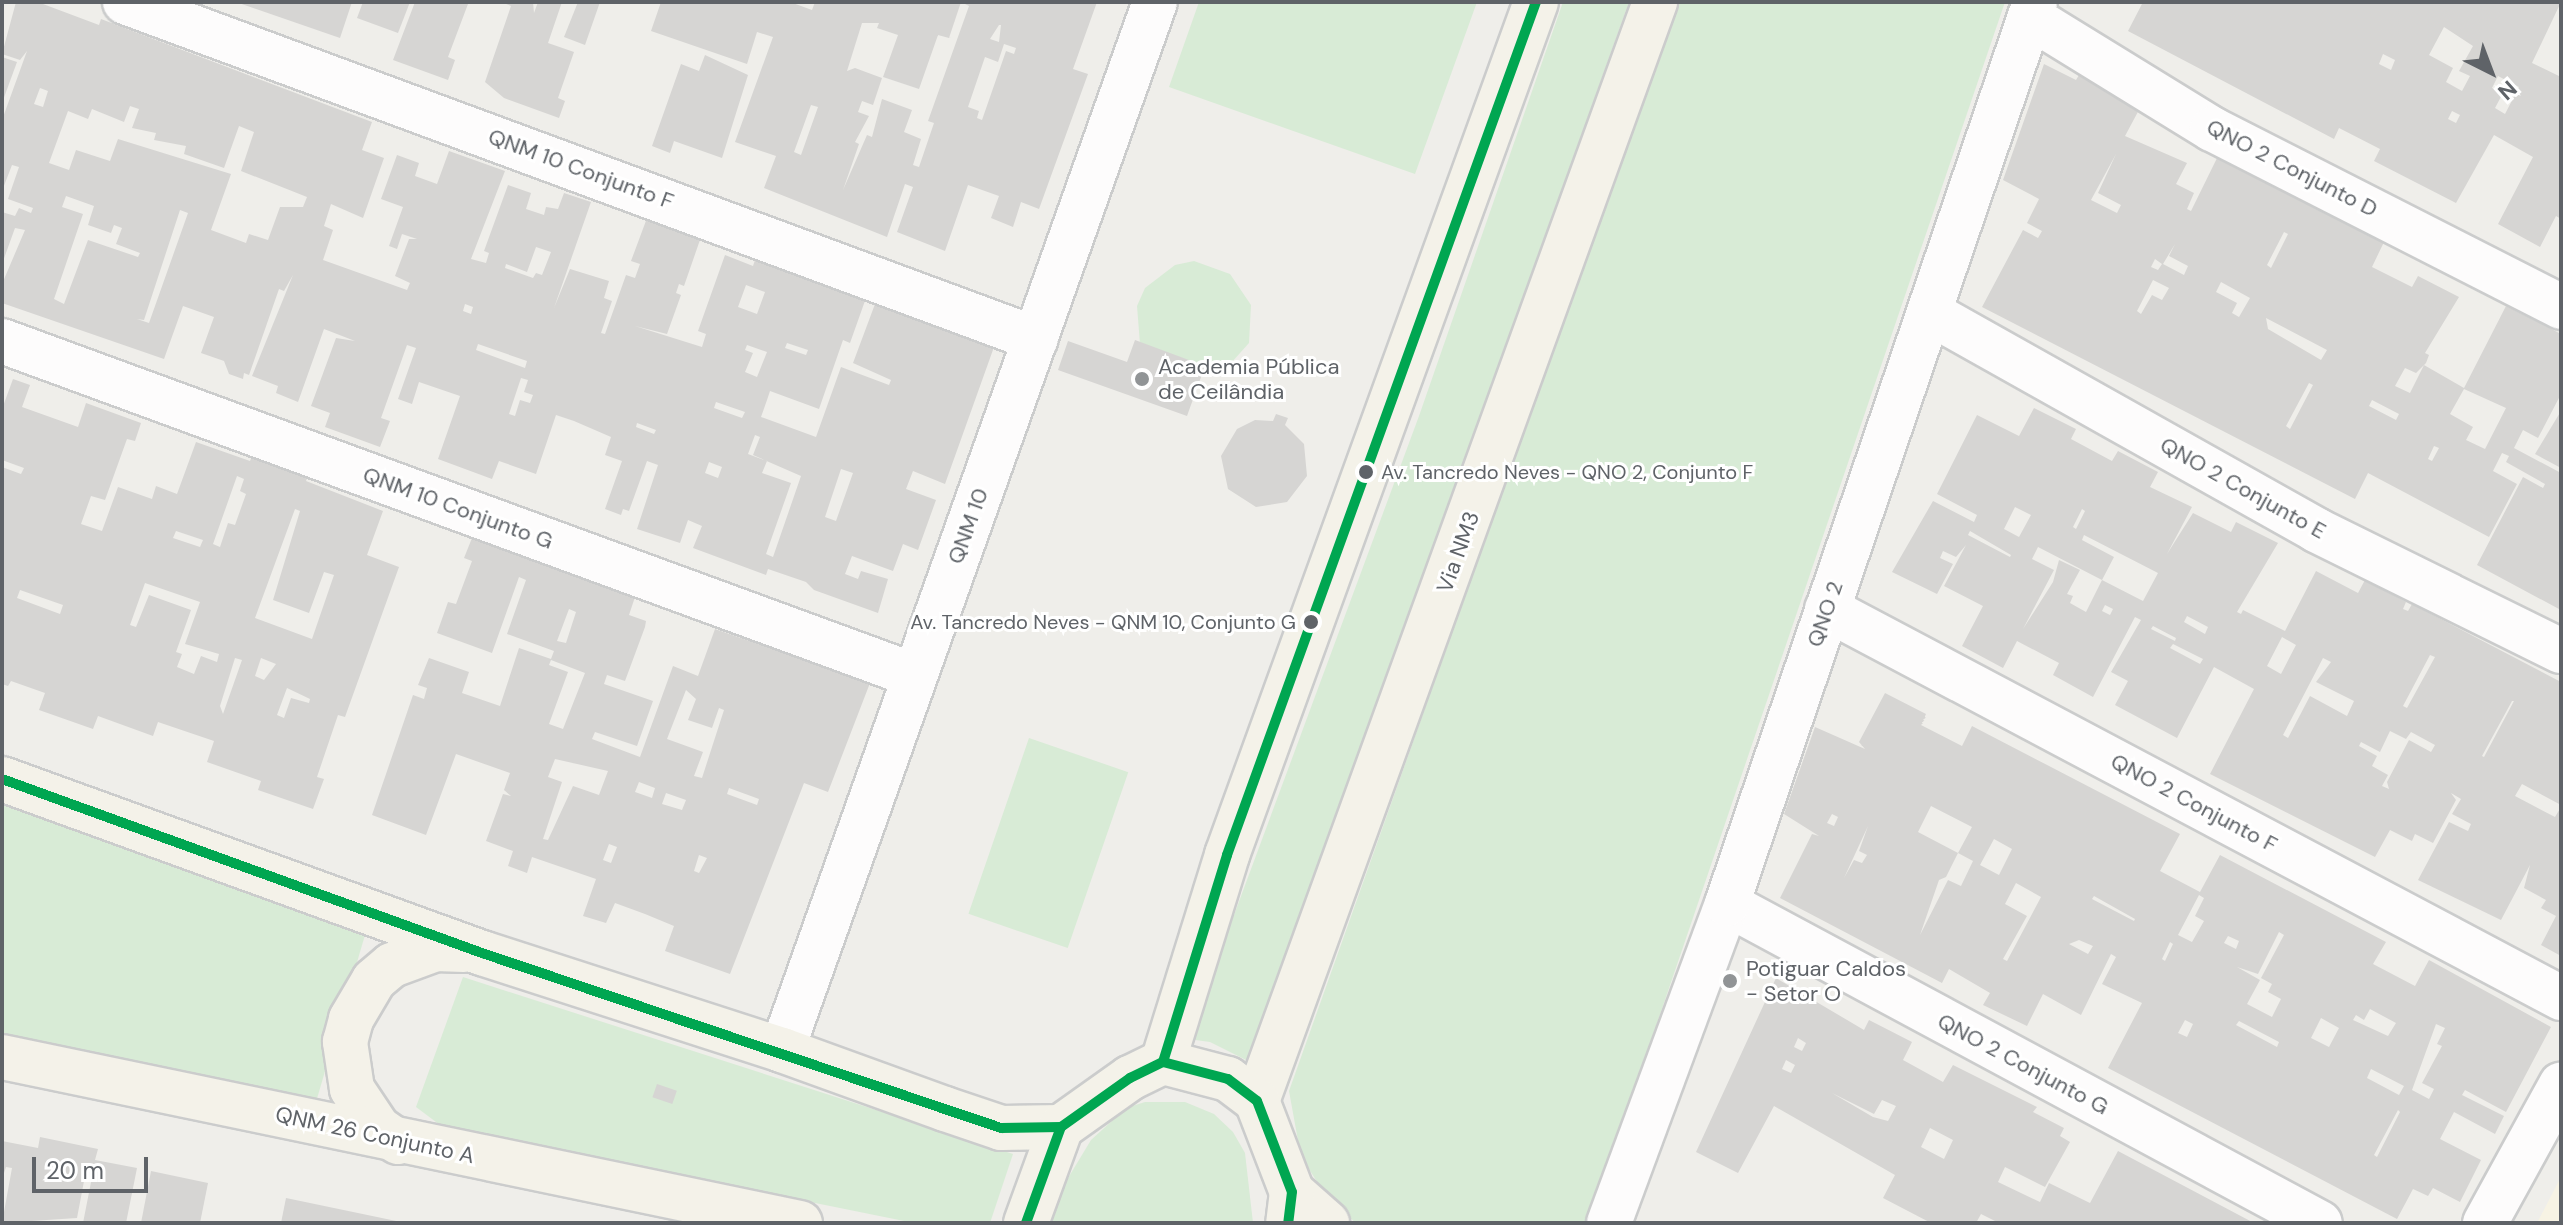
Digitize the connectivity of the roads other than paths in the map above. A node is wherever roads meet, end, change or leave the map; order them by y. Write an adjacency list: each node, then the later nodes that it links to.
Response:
1 (125, 2): 8 (street, QNM 10 Conjunto F)
2 (1155, 2): 8 (street, QNM 10)
3 (1536, 2): 19 (main road)
4 (1655, 2): 21 (main road, Via NM3)
5 (2033, 10): 6 (street, QNO 2 Conjunto D); 7 (street, QNO 2)
6 (2561, 307)
7 (1930, 313): 10 (street, QNO 2); 11 (street, QNO 2 Conjunto E)
8 (1036, 339): 12 (street, QNM 10)
9 (2, 341): 12 (street, QNM 10 Conjunto G)
10 (1827, 609): 14 (street, QNO 2); 16 (street, QNO 2 Conjunto F)
11 (2561, 651)
12 (913, 675): 17 (street, QNM 10)
13 (2, 779): 15 (main road)
14 (1727, 904): 29 (street, QNO 2); 30 (street, QNO 2 Conjunto G)
15 (482, 953): 17 (main road); 23 (main road)
16 (2561, 998)
17 (782, 1050): 22 (main road)
18 (2, 1057): 23 (main road, QNM 26 Conjunto A)
19 (1163, 1062): 21 (main road); 22 (main road)
20 (2561, 1085): 31 (street)
21 (1257, 1101): 24 (main road)
22 (1061, 1127): 27 (main road)
23 (398, 1142): 25 (main road, QNM 26 Conjunto A)
24 (1290, 1208): 28 (main road)
25 (747, 1216): 26 (main road, QNM 26 Conjunto A)
26 (800, 1223)
27 (1026, 1223)
28 (1327, 1223)
29 (1609, 1223)
30 (2320, 1223)
31 (2485, 1223)

